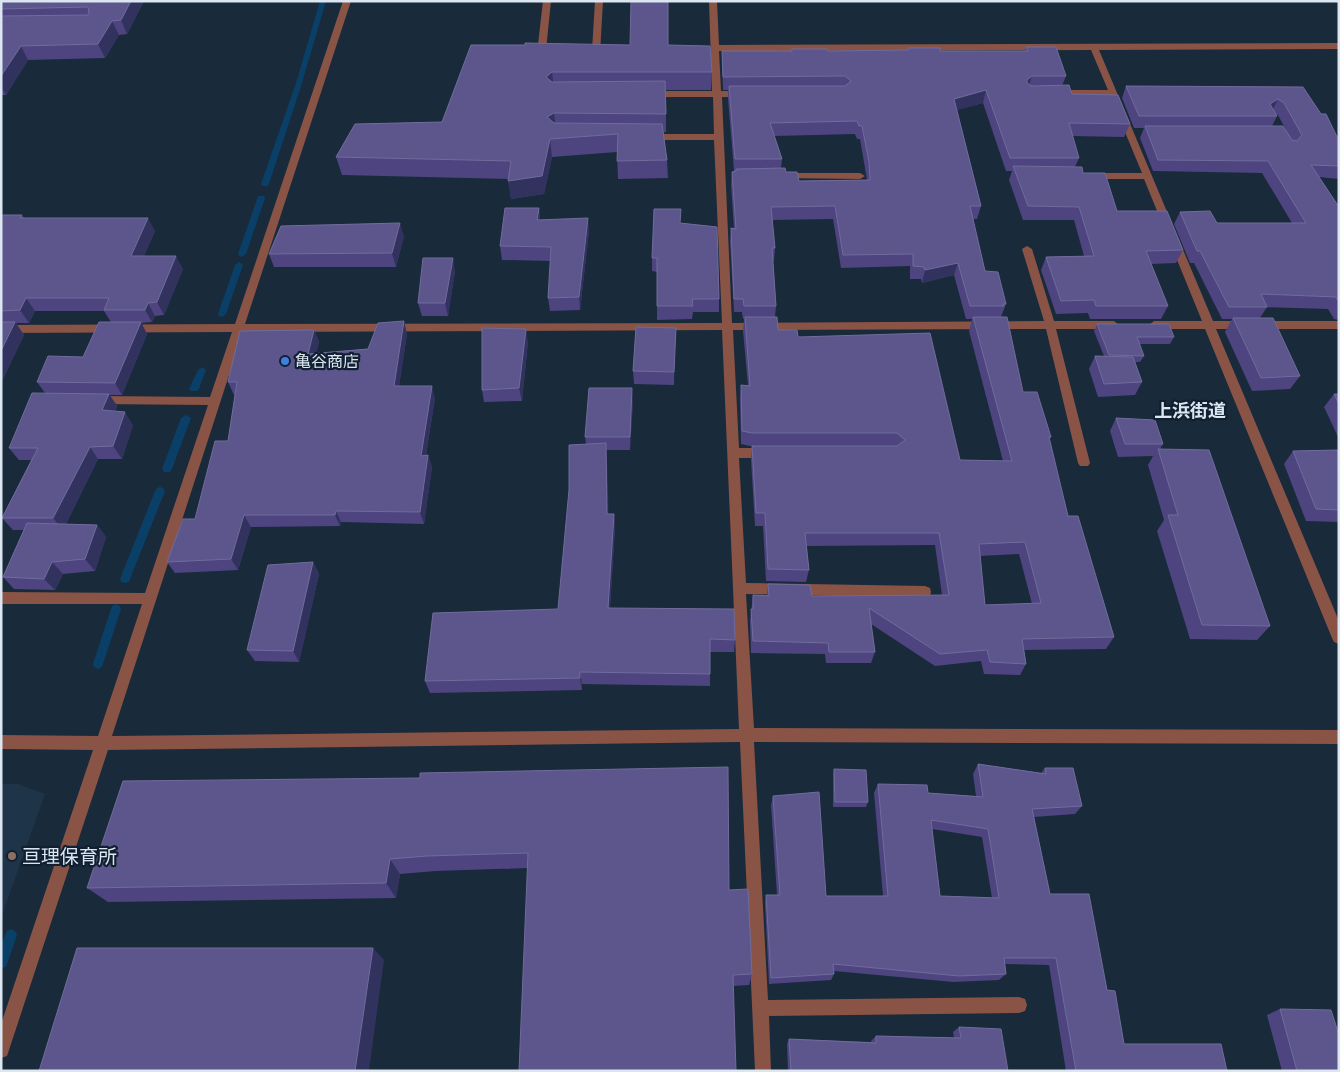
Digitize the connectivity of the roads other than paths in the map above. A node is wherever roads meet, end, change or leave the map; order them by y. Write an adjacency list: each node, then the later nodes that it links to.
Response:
1 (347, 1): 29 (street)
2 (547, 1): 8 (street)
3 (599, 1): 9 (street)
4 (713, 1): 6 (street)
5 (1339, 46): 7 (street)
6 (715, 48): 7 (street); 12 (street)
7 (1094, 48): 10 (street)
8 (559, 53)
9 (577, 53)
10 (1114, 93): 14 (street); 20 (street)
11 (640, 94): 12 (street)
12 (717, 94): 13 (street); 16 (street)
13 (756, 94)
14 (1047, 94)
15 (642, 137): 16 (street)
16 (719, 137): 22 (street)
17 (770, 176): 18 (street)
18 (860, 176)
19 (1079, 176): 20 (street)
20 (1148, 176): 26 (street)
21 (1027, 249): 23 (street)
22 (727, 325): 23 (street); 29 (street); 32 (street)
23 (1050, 325): 24 (street); 34 (street)
24 (1126, 325)
25 (1145, 325): 26 (street)
26 (1211, 325): 27 (street); 39 (street)
27 (1339, 325)
28 (1, 329): 29 (street)
29 (237, 329): 31 (street)
30 (90, 400): 31 (street)
31 (216, 401): 38 (street)
32 (733, 453): 33 (street); 35 (street)
33 (783, 453)
34 (1084, 463)
35 (740, 588): 36 (street); 40 (street)
36 (925, 592)
37 (1, 598): 38 (street)
38 (151, 599): 43 (street)
39 (1339, 638)
40 (747, 735): 41 (street); 43 (street); 45 (street)
41 (1339, 737)
42 (1, 742): 43 (street)
43 (104, 743): 46 (street)
44 (1019, 1005): 45 (street)
45 (760, 1008): 47 (street)
46 (1, 1050)
47 (763, 1071)

